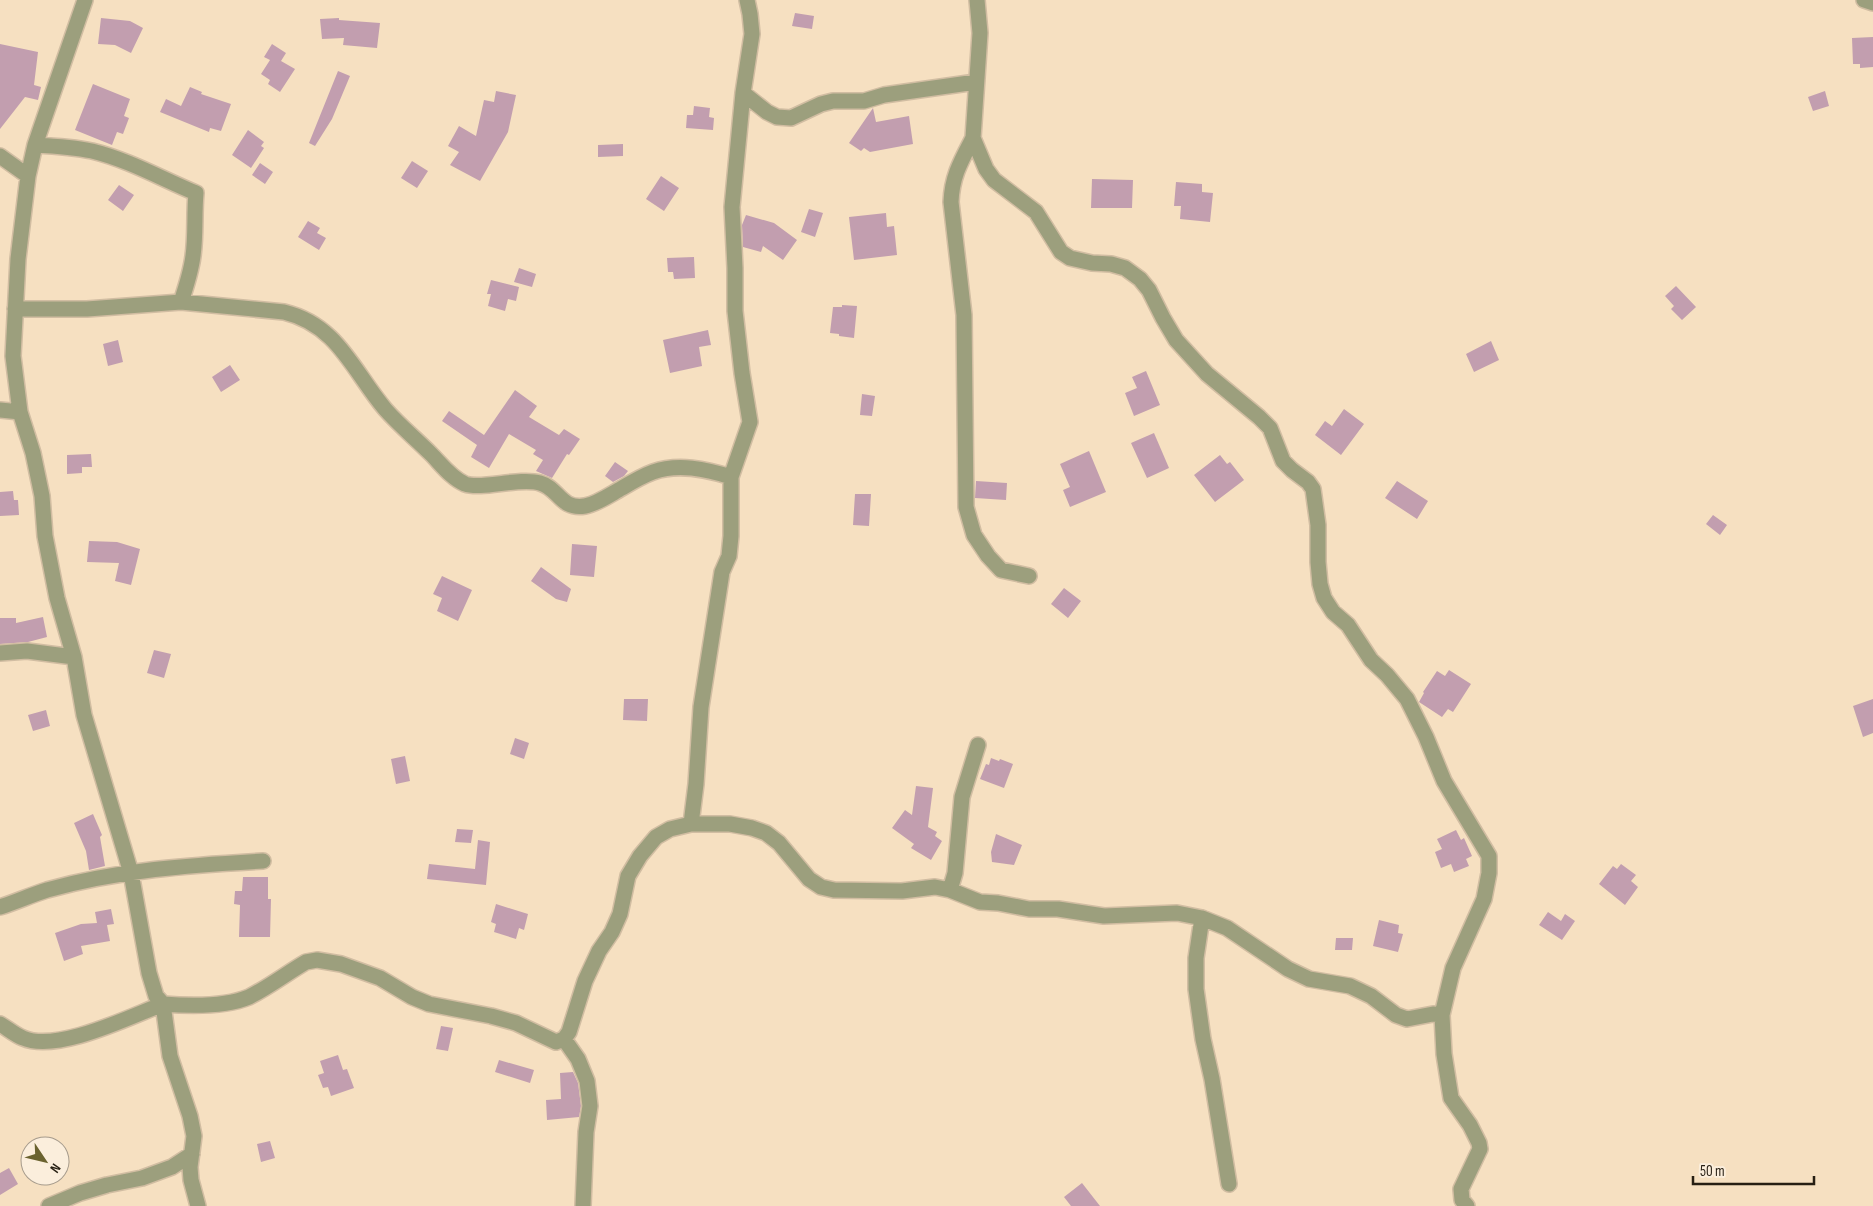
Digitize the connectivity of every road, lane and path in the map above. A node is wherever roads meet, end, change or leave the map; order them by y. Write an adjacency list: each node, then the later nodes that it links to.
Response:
1 (85, 0): 9 (street)
2 (747, 0): 7 (street)
3 (977, 0): 6 (street)
4 (1864, 0): 5 (street)
5 (1873, 3)
6 (976, 82): 7 (street); 8 (street)
7 (743, 93): 16 (street)
8 (972, 138): 17 (street); 28 (street)
9 (35, 146): 11 (street); 12 (street)
10 (0, 156): 11 (street)
11 (28, 176): 13 (street)
12 (181, 302): 13 (street); 16 (street)
13 (15, 309): 15 (street)
14 (0, 410): 15 (street)
15 (20, 412): 19 (street)
16 (731, 477): 21 (street)
17 (1028, 576)
18 (0, 653): 19 (street)
19 (74, 657): 23 (street)
20 (978, 745): 24 (street)
21 (691, 824): 24 (street); 30 (street)
22 (263, 861): 23 (street)
23 (131, 873): 25 (street); 27 (street)
24 (950, 890): 26 (street)
25 (0, 907)
26 (1202, 918): 28 (street); 32 (street)
27 (163, 1004): 29 (street); 30 (street); 31 (street)
28 (1442, 1015): 36 (street)
29 (0, 1024)
30 (564, 1039): 35 (street)
31 (192, 1154): 33 (street); 34 (street)
32 (1229, 1184)
33 (49, 1206)
34 (198, 1206)
35 (583, 1206)
36 (1467, 1206)

